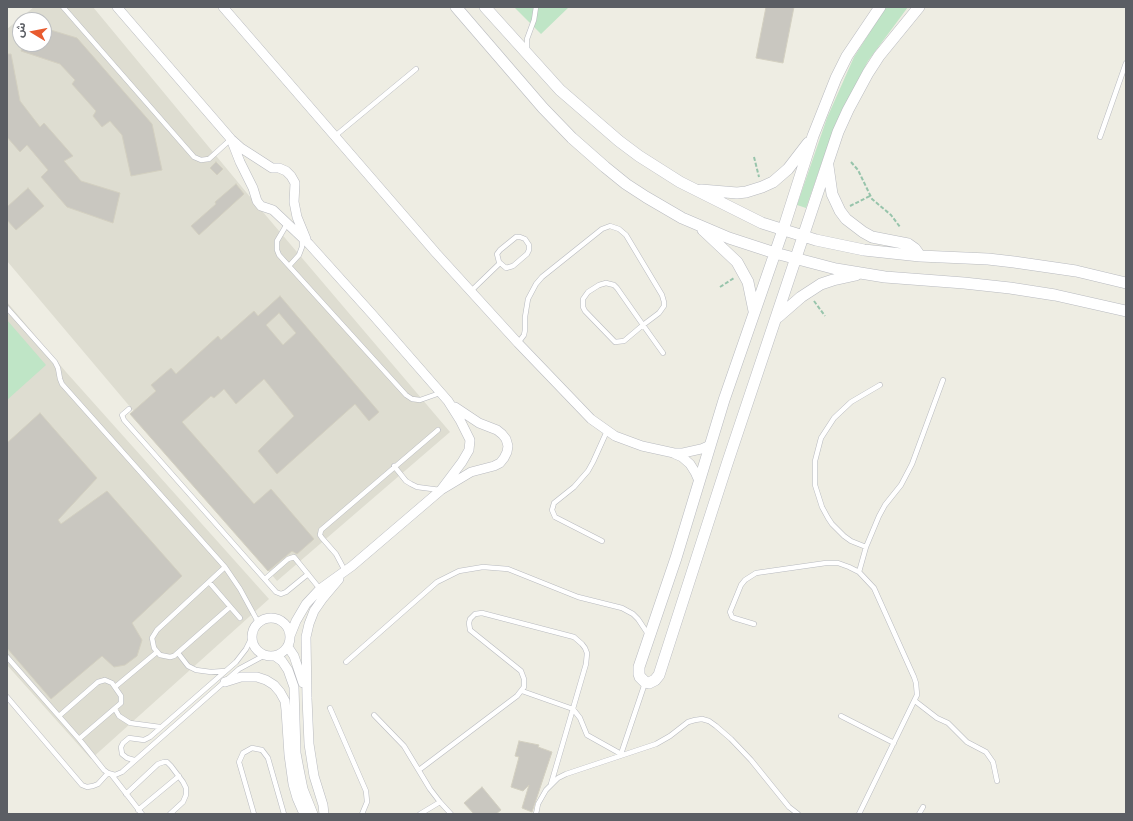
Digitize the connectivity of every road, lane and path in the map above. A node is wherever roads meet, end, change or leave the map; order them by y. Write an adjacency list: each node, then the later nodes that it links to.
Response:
1 (63, 7): 15 (lane)
2 (117, 7): 15 (street)
3 (223, 7): 12 (street)
4 (456, 7): 24 (street)
5 (485, 7): 9 (street)
6 (536, 7): 9 (lane)
7 (880, 7): 13 (street)
8 (919, 7): 17 (street)
9 (529, 57): 20 (street)
10 (1126, 63): 14 (lane)
11 (416, 69): 12 (lane)
12 (335, 136): 38 (street)
13 (813, 136): 19 (street); 26 (street)
14 (1100, 137)
15 (231, 139): 23 (street); 28 (street)
16 (754, 157): 19 (path)
17 (828, 161): 22 (street); 27 (street)
18 (851, 162): 21 (path)
19 (762, 187): 20 (street)
20 (695, 190): 26 (street)
21 (870, 196): 22 (path); 25 (path)
22 (840, 211): 30 (street)
23 (287, 224): 28 (street); 33 (lane)
24 (697, 225): 29 (street); 34 (street)
25 (900, 227)
26 (783, 230): 27 (street); 29 (street)
27 (804, 236): 30 (street); 31 (street)
28 (305, 241): 33 (lane); 50 (street)
29 (775, 253): 31 (street); 42 (street)
30 (920, 256): 36 (street)
31 (796, 260): 35 (street); 44 (street)
32 (500, 263): 32 (lane); 38 (lane)
33 (289, 266): 50 (lane)
34 (743, 272): 37 (path); 42 (street)
35 (864, 274): 39 (street); 41 (street)
36 (1126, 283)
37 (720, 287)
38 (471, 291): 46 (street)
39 (807, 292): 43 (path); 44 (street)
40 (7, 308): 62 (lane)
41 (1126, 311)
42 (755, 312): 55 (street)
43 (825, 316)
44 (776, 319): 85 (street)
45 (643, 325): 45 (lane); 46 (lane); 47 (lane)
46 (518, 343): 54 (street)
47 (663, 353)
48 (943, 380): 61 (lane)
49 (880, 385): 61 (lane)
50 (440, 393): 51 (street)
51 (448, 401): 59 (street); 59 (street)
52 (129, 409): 66 (lane)
53 (438, 430): 57 (lane)
54 (607, 431): 56 (street); 60 (lane)
55 (710, 445): 56 (street); 58 (street)
56 (674, 453): 58 (street)
57 (394, 466): 59 (lane); 63 (lane)
58 (698, 480): 75 (street)
59 (441, 490): 63 (street)
60 (602, 541)
61 (866, 547): 64 (lane)
62 (225, 567): 67 (lane); 71 (lane)
63 (345, 571): 68 (street); 89 (street)
64 (859, 572): 72 (lane); 90 (lane)
65 (308, 574): 66 (lane); 66 (lane); 68 (lane)
66 (265, 579)
67 (209, 582): 69 (lane); 77 (lane)
68 (320, 589): 73 (street)
69 (230, 607): 70 (lane); 78 (lane)
70 (240, 618)
71 (258, 622): 73 (street); 74 (street)
72 (754, 624)
73 (290, 636): 76 (street)
74 (252, 637): 79 (street); 83 (lane)
75 (649, 637): 82 (lane); 85 (street)
76 (288, 647): 80 (street); 89 (street)
77 (157, 652): 78 (lane); 86 (lane)
78 (178, 653): 83 (lane)
79 (265, 655): 80 (street); 84 (lane)
80 (275, 656): 118 (street)
81 (7, 657): 95 (lane)
82 (346, 662)
83 (227, 670): 97 (lane)
84 (225, 682): 101 (lane); 117 (street)
85 (645, 682): 100 (lane)
86 (115, 687): 92 (lane); 95 (lane)
87 (522, 691): 93 (lane); 93 (lane); 102 (lane)
88 (7, 697): 103 (lane)
89 (307, 698): 111 (street)
90 (915, 701): 99 (lane); 105 (lane)
91 (330, 708): 120 (lane)
92 (115, 709): 97 (lane); 98 (lane)
93 (572, 709): 100 (lane); 106 (lane)
94 (374, 714): 102 (lane)
95 (58, 716): 98 (lane)
96 (841, 716): 99 (lane)
97 (160, 727): 101 (lane)
98 (79, 739): 103 (lane)
99 (894, 743): 126 (lane)
100 (622, 754): 106 (lane); 109 (lane)
101 (134, 760): 103 (lane)
102 (419, 770): 108 (lane)
103 (109, 774): 107 (lane)
104 (179, 776): 107 (lane); 112 (lane); 114 (lane)
105 (997, 781)
106 (551, 784): 123 (lane)
107 (126, 794): 112 (lane)
108 (440, 802): 121 (lane); 122 (lane)
109 (789, 807): 124 (lane); 125 (lane)
110 (923, 807): 127 (lane)
111 (323, 809): 119 (street)
112 (138, 810): 113 (lane)
113 (142, 814)
114 (170, 814)
115 (254, 814): 116 (lane)
116 (284, 814)
117 (304, 814)
118 (313, 814)
119 (330, 814)
120 (362, 814)
121 (420, 814)
122 (451, 814)
123 (536, 814)
124 (788, 814)
125 (798, 814)
126 (859, 814)
127 (919, 814)

